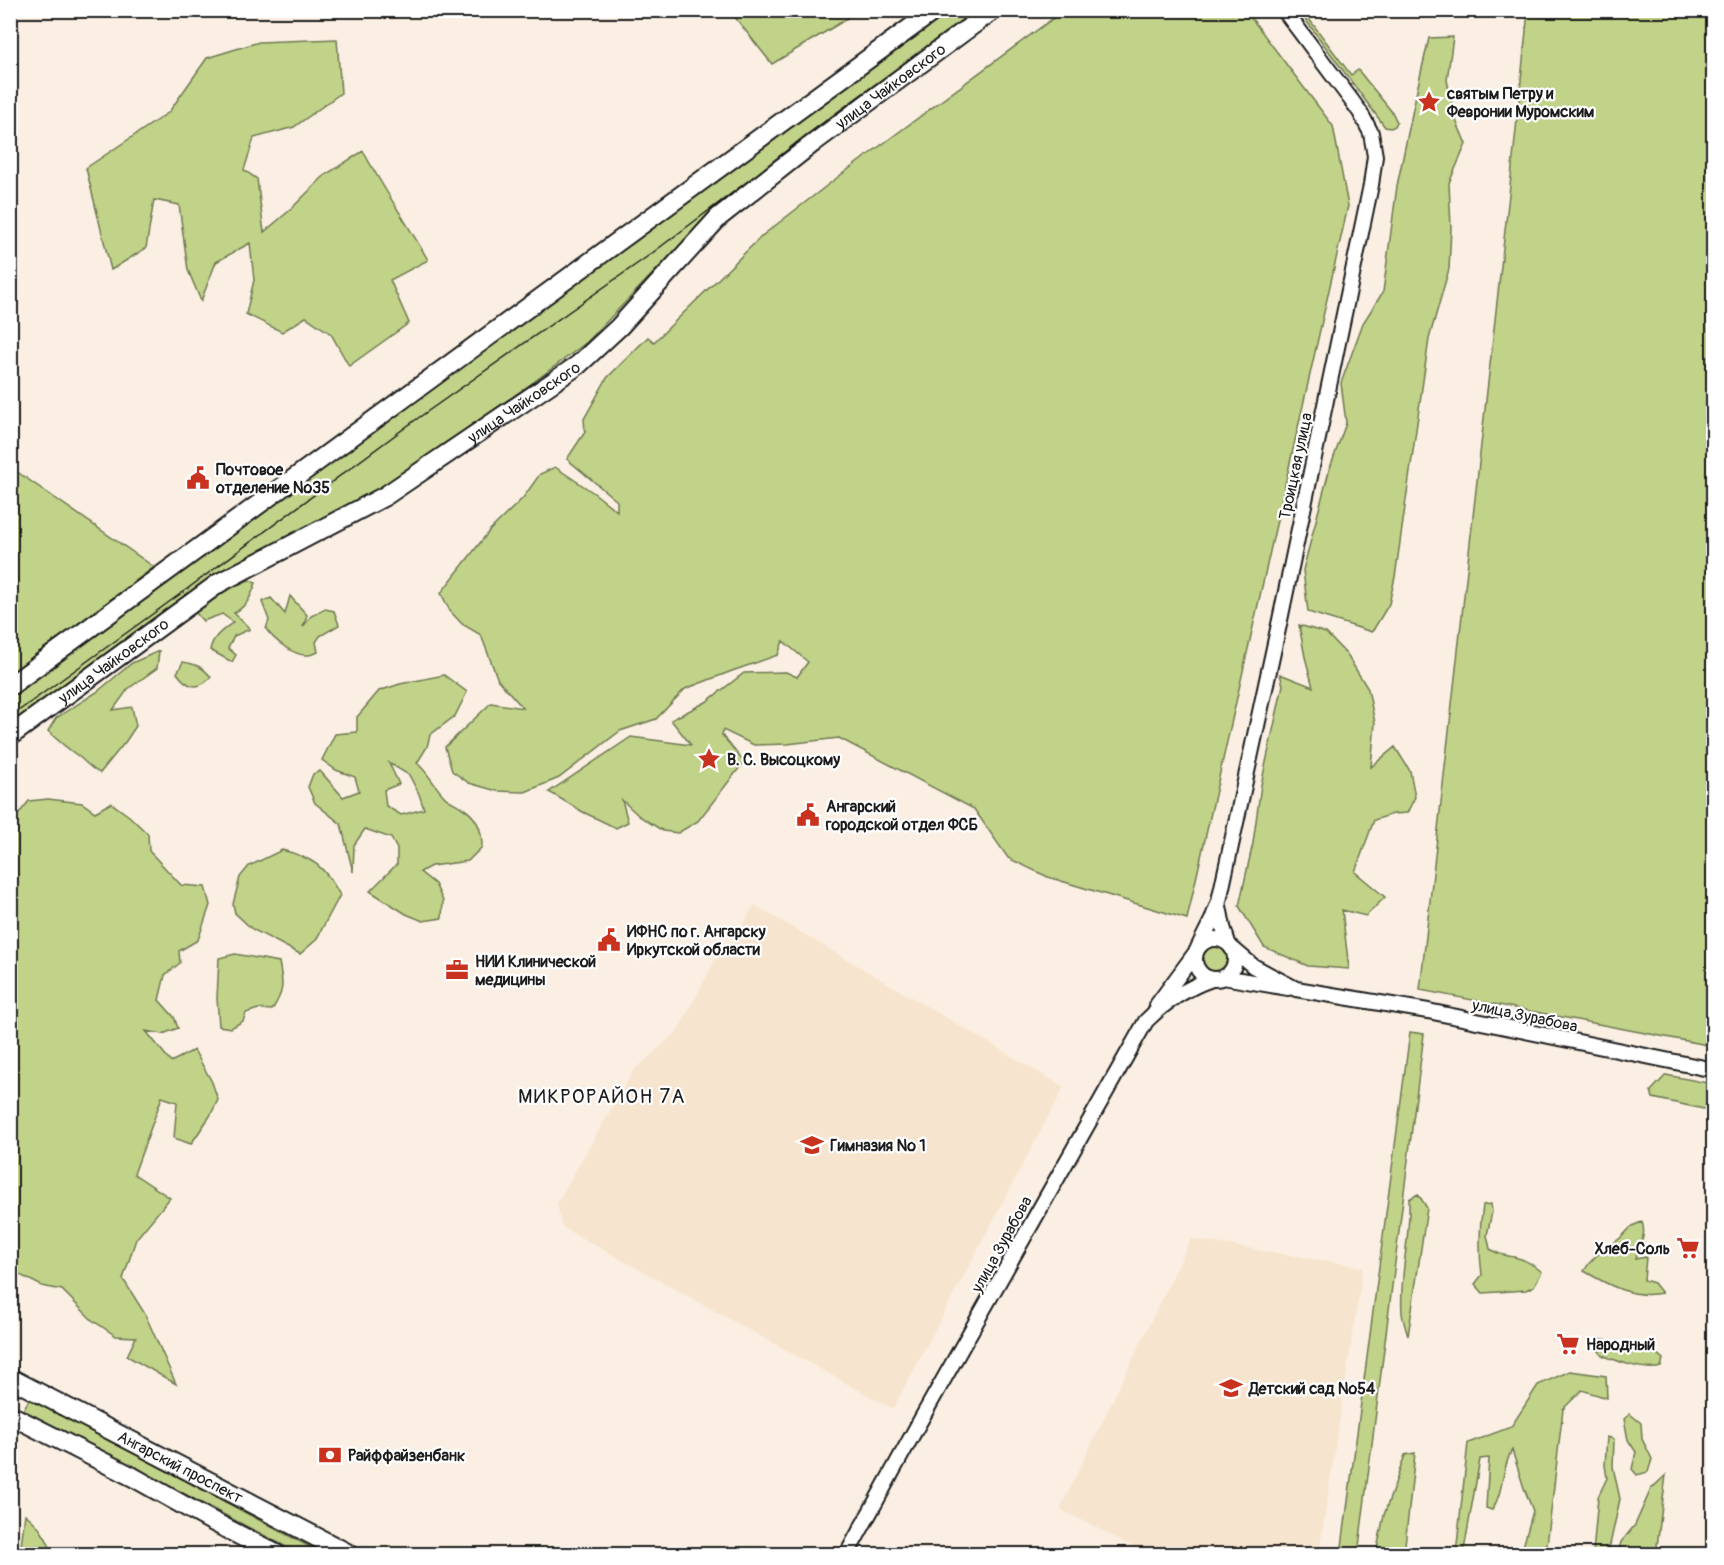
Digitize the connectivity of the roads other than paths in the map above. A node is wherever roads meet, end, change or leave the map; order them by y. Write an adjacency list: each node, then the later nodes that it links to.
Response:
1 (935, 10): 4 (main road)
2 (993, 10): 5 (main road, улица Чайковского)
3 (1284, 10): 6 (street, Троицкая улица)
4 (10, 686)
5 (10, 736)
6 (1219, 901): 7 (street); 8 (street, Троицкая улица)
7 (1230, 946): 8 (street); 9 (street); 10 (street)
8 (1197, 950): 9 (street); 11 (street, Троицкая улица)
9 (1218, 978): 10 (street); 11 (street, улица Зурабова)
10 (1296, 988): 12 (street, улица Зурабова)
11 (1146, 1021): 17 (street, улица Зурабова)
12 (1713, 1070)
13 (18, 1382): 14 (main road); 16 (main road, Ангарский проспект)
14 (10, 1413): 15 (main road, Ангарский проспект)
15 (276, 1554)
16 (349, 1554)
17 (847, 1554)

